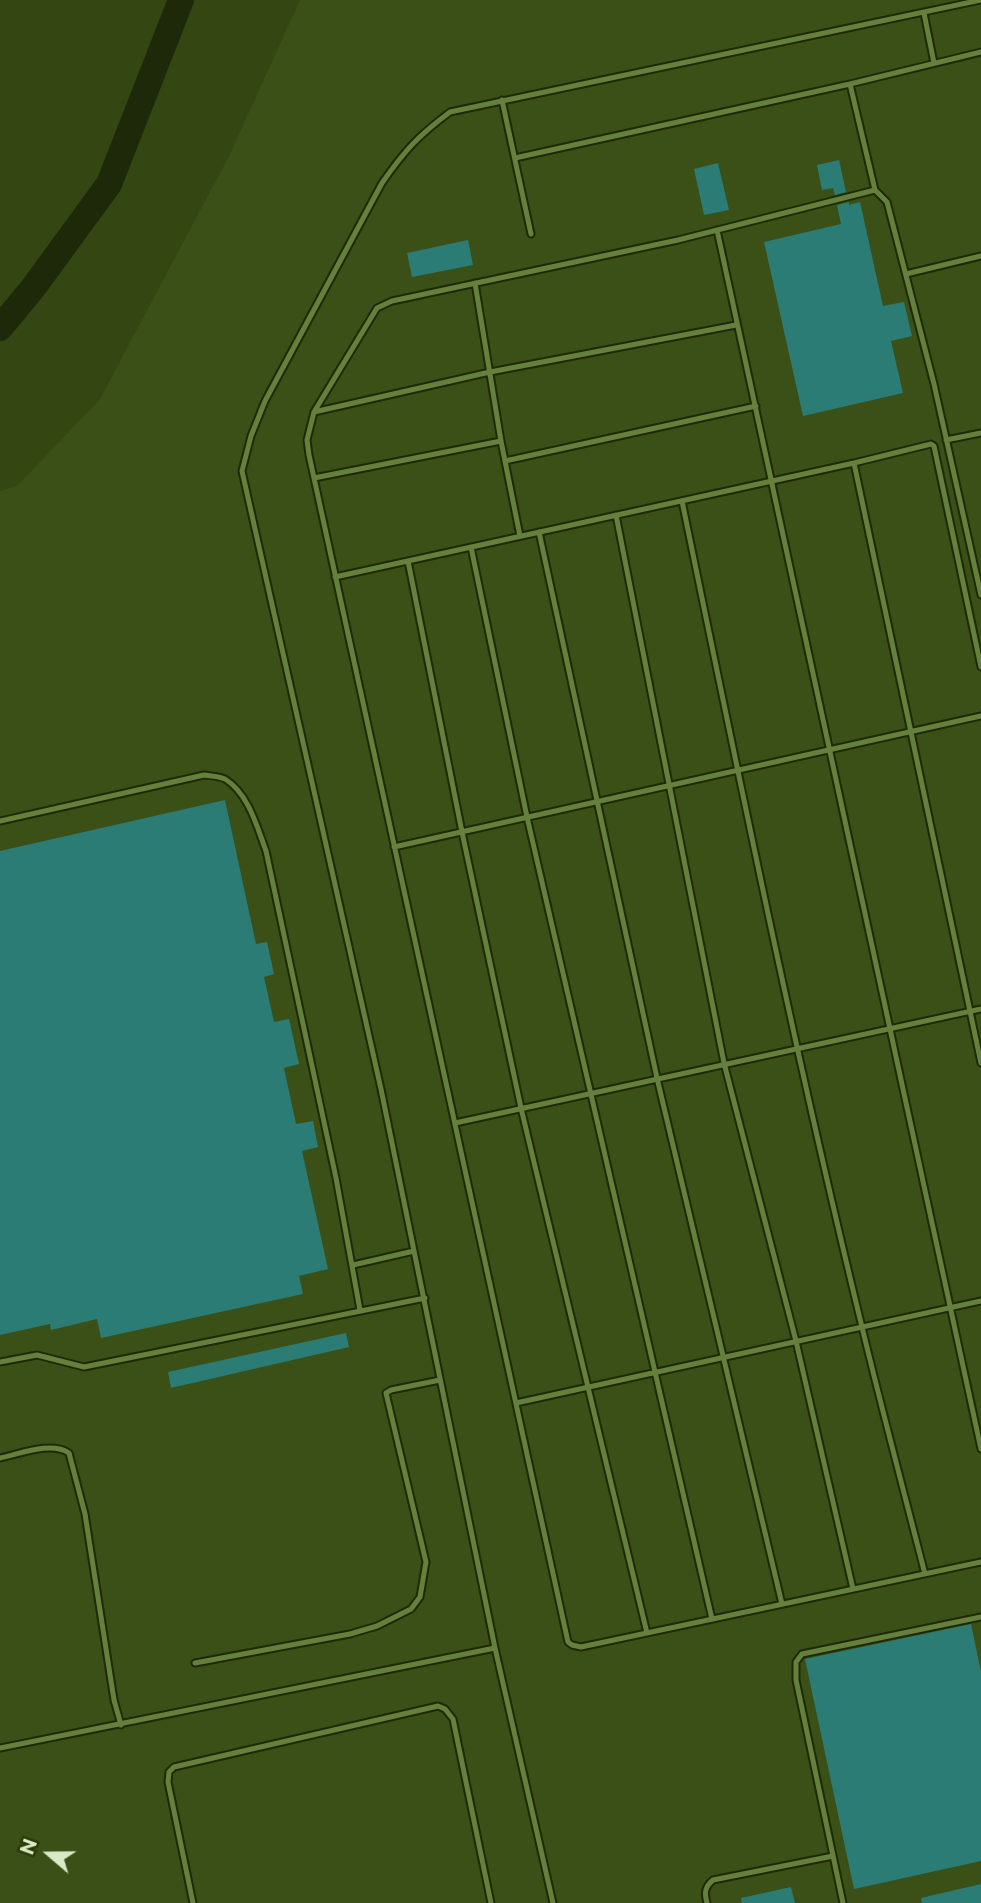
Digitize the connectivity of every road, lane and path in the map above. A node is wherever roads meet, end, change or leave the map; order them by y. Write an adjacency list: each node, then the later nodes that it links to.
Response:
1 (981, 0): 2 (lane)
2 (924, 13): 4 (lane); 6 (lane)
3 (981, 52): 4 (lane)
4 (934, 63): 5 (lane)
5 (850, 84): 7 (lane); 8 (lane)
6 (502, 100): 7 (lane); 54 (lane)
7 (515, 158): 10 (lane)
8 (875, 190): 9 (lane); 12 (lane)
9 (717, 230): 13 (lane); 14 (lane)
10 (531, 234)
11 (981, 256): 12 (lane)
12 (906, 274): 19 (lane)
13 (475, 283): 15 (lane); 17 (lane)
14 (736, 325): 15 (lane); 16 (lane)
15 (490, 372): 17 (lane); 20 (lane)
16 (756, 406): 21 (lane); 24 (lane)
17 (314, 412): 23 (lane)
18 (981, 433): 19 (lane)
19 (946, 440): 32 (lane)
20 (501, 441): 21 (lane); 23 (lane)
21 (505, 461): 28 (lane)
22 (854, 463): 24 (lane); 33 (lane); 35 (lane)
23 (314, 478): 31 (lane)
24 (773, 481): 25 (lane); 36 (lane)
25 (682, 501): 26 (lane); 37 (lane)
26 (616, 515): 27 (lane); 38 (lane)
27 (539, 532): 28 (lane); 39 (lane)
28 (520, 536): 29 (lane)
29 (471, 547): 30 (lane); 40 (lane)
30 (408, 561): 31 (lane); 42 (lane)
31 (335, 577): 43 (lane)
32 (981, 595)
33 (981, 667)
34 (981, 716): 35 (lane)
35 (910, 733): 36 (lane); 45 (lane)
36 (830, 751): 37 (lane); 46 (lane)
37 (738, 771): 38 (lane); 47 (lane)
38 (670, 786): 39 (lane); 48 (lane)
39 (599, 802): 40 (lane); 50 (lane)
40 (527, 817): 42 (lane); 51 (lane)
41 (0, 821): 55 (lane)
42 (462, 832): 43 (lane); 52 (lane)
43 (394, 847): 53 (lane)
44 (981, 1009): 45 (lane)
45 (970, 1012): 46 (lane); 49 (lane)
46 (889, 1027): 47 (lane); 58 (lane)
47 (798, 1048): 48 (lane); 60 (lane)
48 (724, 1063): 50 (lane); 61 (lane)
49 (981, 1063)
50 (657, 1078): 51 (lane); 62 (lane)
51 (589, 1092): 52 (lane); 64 (lane)
52 (521, 1108): 53 (lane); 66 (lane)
53 (455, 1123): 67 (lane)
54 (414, 1251): 55 (lane); 56 (lane)
55 (353, 1265): 59 (lane)
56 (425, 1298): 59 (lane); 65 (lane)
57 (981, 1301): 58 (lane)
58 (951, 1307): 60 (lane); 68 (lane)
59 (360, 1310): 63 (lane)
60 (862, 1327): 61 (lane); 71 (lane)
61 (796, 1341): 62 (lane); 72 (lane)
62 (723, 1357): 64 (lane); 73 (lane)
63 (0, 1362)
64 (655, 1372): 66 (lane); 75 (lane)
65 (440, 1380): 77 (lane); 78 (lane)
66 (590, 1387): 67 (lane); 76 (lane)
67 (516, 1403): 76 (lane)
68 (981, 1449)
69 (0, 1458): 79 (lane)
70 (981, 1562): 71 (lane)
71 (925, 1574): 72 (lane)
72 (853, 1589): 73 (lane)
73 (782, 1604): 75 (lane)
74 (981, 1617): 81 (lane)
75 (712, 1619): 76 (lane)
76 (647, 1633)
77 (495, 1648): 79 (lane); 84 (lane)
78 (195, 1663)
79 (121, 1725): 80 (lane)
80 (0, 1748)
81 (833, 1856): 85 (lane); 86 (lane)
82 (193, 1903): 83 (lane)
83 (491, 1903)
84 (553, 1903)
85 (707, 1903)
86 (843, 1903)

